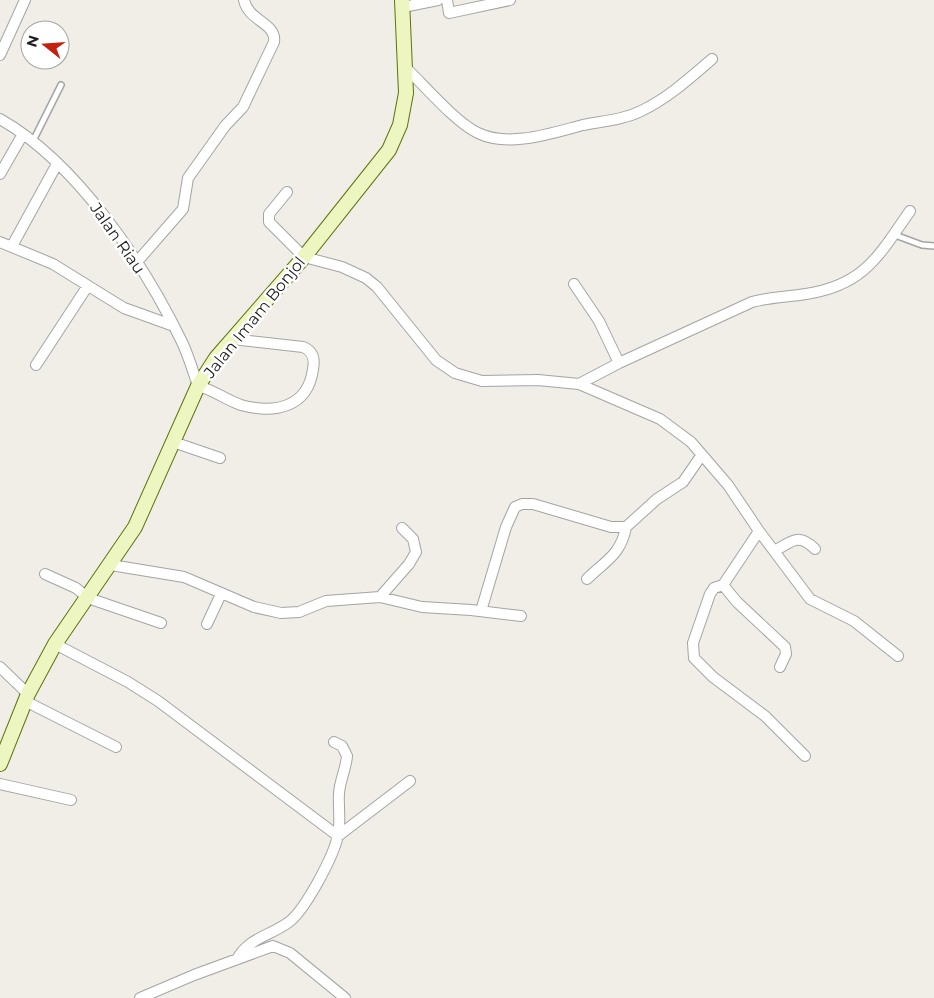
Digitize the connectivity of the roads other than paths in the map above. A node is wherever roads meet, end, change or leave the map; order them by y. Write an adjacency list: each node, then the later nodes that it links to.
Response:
1 (25, 0): 7 (street)
2 (244, 0): 23 (street)
3 (438, 0): 6 (street)
4 (447, 0): 5 (street)
5 (503, 1)
6 (403, 4): 9 (main road, Jalan Imam Bonjol)
7 (0, 55)
8 (712, 59): 9 (street)
9 (405, 67): 22 (main road, Jalan Imam Bonjol)
10 (61, 85): 13 (lane)
11 (0, 119): 12 (street, Jalan Riau)
12 (23, 134): 13 (street, Jalan Riau); 15 (street)
13 (33, 141): 14 (street, Jalan Riau)
14 (57, 164): 20 (street); 23 (street, Jalan Riau)
15 (0, 174)
16 (286, 192): 22 (street)
17 (910, 211): 18 (street)
18 (895, 235): 21 (lane); 28 (street)
19 (0, 242): 20 (street)
20 (12, 246): 25 (street)
21 (934, 246)
22 (304, 257): 27 (main road, Jalan Imam Bonjol); 30 (street)
23 (136, 263): 26 (street, Jalan Riau)
24 (574, 284): 28 (street)
25 (87, 287): 26 (street); 29 (street)
26 (174, 326): 31 (street, Jalan Riau)
27 (232, 339): 31 (main road, Jalan Imam Bonjol); 31 (street)
28 (618, 363): 30 (street)
29 (36, 365)
30 (579, 384): 33 (street)
31 (198, 386): 32 (main road, Jalan Imam Bonjol)
32 (173, 442): 34 (street); 40 (main road, Jalan Imam Bonjol)
33 (702, 456): 35 (street); 37 (street)
34 (220, 458)
35 (626, 527): 42 (street); 47 (street)
36 (402, 528): 45 (street)
37 (759, 531): 39 (street); 43 (street)
38 (815, 549): 39 (street)
39 (774, 551): 52 (street)
40 (111, 565): 44 (street); 46 (main road, Jalan Imam Bonjol)
41 (45, 574): 46 (street)
42 (587, 579)
43 (723, 585): 54 (street); 58 (street)
44 (221, 594): 45 (street); 50 (street)
45 (380, 597): 47 (street)
46 (88, 598): 49 (street); 51 (main road, Jalan Imam Bonjol)
47 (481, 611): 48 (street)
48 (522, 616)
49 (161, 623)
50 (207, 624)
51 (54, 644): 55 (main road, Jalan Imam Bonjol); 63 (street)
52 (898, 656)
53 (0, 667): 55 (street)
54 (780, 667)
55 (27, 697): 57 (street); 59 (main road, Jalan Imam Bonjol)
56 (334, 742): 63 (street)
57 (116, 747)
58 (805, 756)
59 (0, 764)
60 (410, 781): 63 (street)
61 (0, 784): 62 (street)
62 (71, 800)
63 (338, 836): 64 (street)
64 (237, 959): 65 (street); 66 (street)
65 (140, 998)
66 (345, 998)

